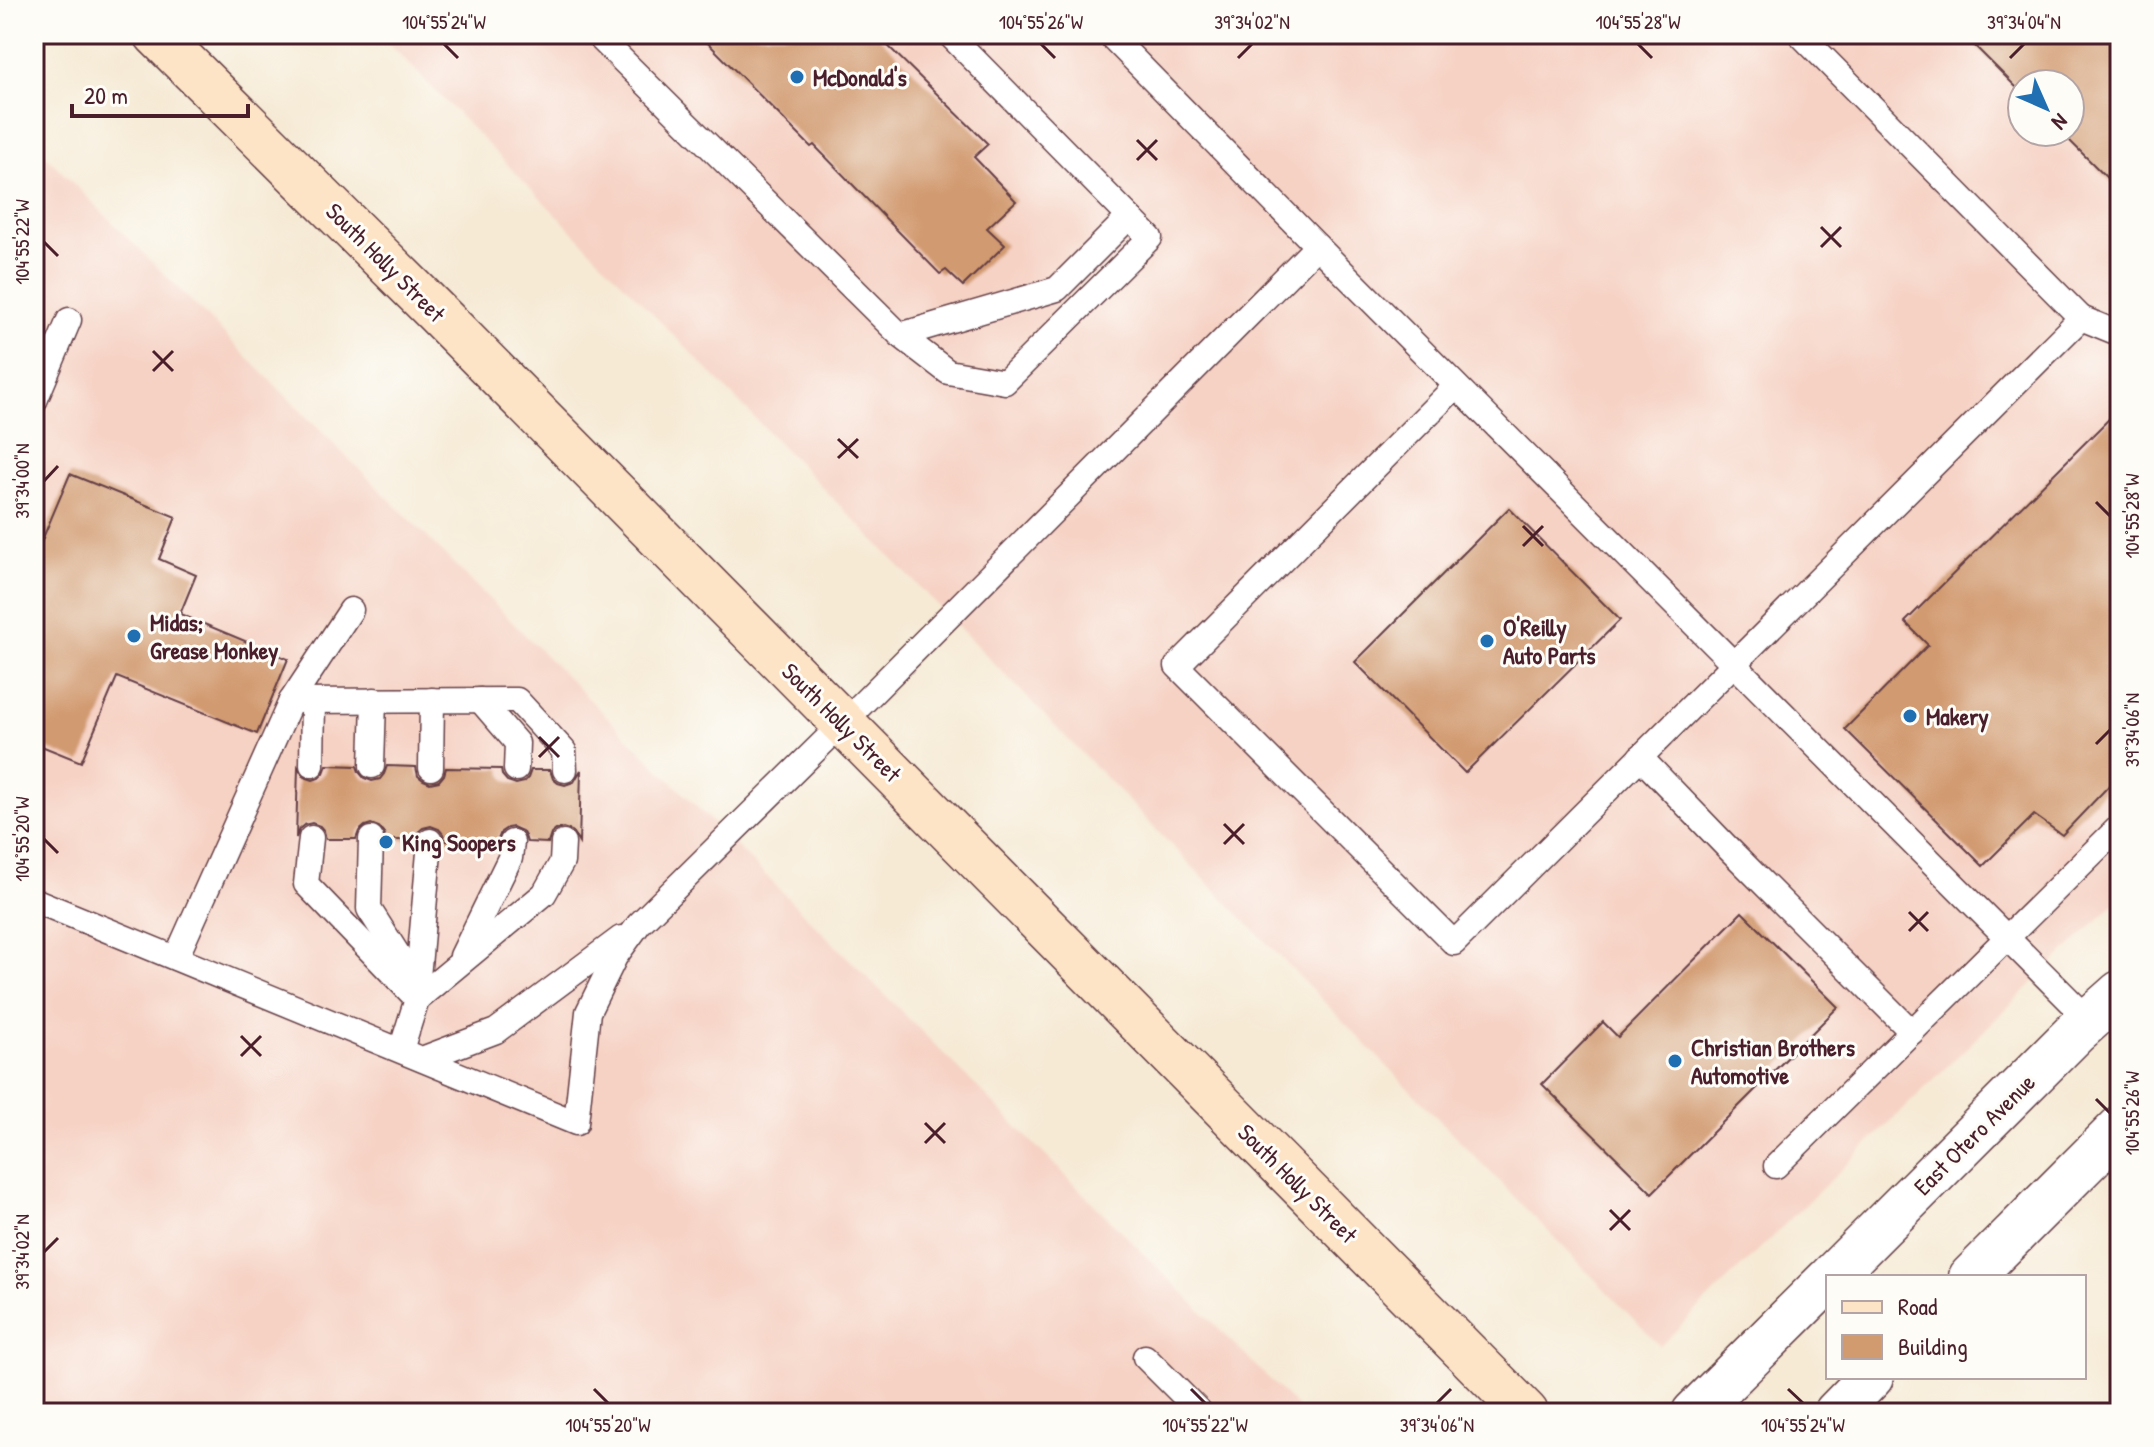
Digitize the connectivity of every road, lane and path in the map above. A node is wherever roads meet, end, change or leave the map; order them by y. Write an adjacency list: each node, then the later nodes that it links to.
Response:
1 (156, 34): 20 (main road, South Holly Street)
2 (596, 34): 11 (lane)
3 (949, 34): 6 (lane)
4 (1109, 34): 7 (lane)
5 (1800, 34): 8 (lane)
6 (1129, 217): 11 (lane); 11 (lane)
7 (1317, 246): 12 (lane); 20 (lane)
8 (2081, 318): 10 (lane); 15 (lane)
9 (69, 320): 13 (lane)
10 (2120, 334)
11 (900, 335)
12 (1456, 386): 15 (lane); 21 (lane)
13 (34, 403)
14 (351, 610): 19 (lane)
15 (1735, 665): 21 (lane); 35 (lane)
16 (374, 700): 17 (lane); 19 (lane); 23 (lane)
17 (432, 700): 18 (lane); 24 (lane)
18 (480, 700): 25 (lane); 26 (lane)
19 (302, 701): 22 (lane); 36 (lane)
20 (843, 723): 34 (lane); 50 (main road, South Holly Street)
21 (1640, 757): 40 (lane)
22 (312, 765)
23 (372, 766)
24 (431, 768)
25 (516, 769)
26 (565, 770)
27 (2120, 826): 35 (lane)
28 (311, 838): 38 (lane)
29 (371, 839): 38 (lane)
30 (430, 841): 38 (lane)
31 (512, 842): 37 (lane)
32 (563, 843): 37 (lane)
33 (34, 900): 36 (lane)
34 (639, 924): 41 (lane); 41 (lane)
35 (2007, 938): 39 (lane); 40 (lane)
36 (176, 958): 41 (lane)
37 (457, 965): 38 (lane)
38 (417, 992): 41 (lane)
39 (2105, 1007): 44 (street, East Otero Avenue)
40 (1912, 1032): 43 (lane)
41 (412, 1054)
42 (2120, 1128): 45 (street)
43 (1776, 1166)
44 (1832, 1275)
45 (1973, 1275)
46 (1826, 1281): 51 (street, East Otero Avenue)
47 (1145, 1357): 49 (lane)
48 (1869, 1379): 52 (street)
49 (1201, 1413)
50 (1526, 1413)
51 (1694, 1413)
52 (1836, 1413)

